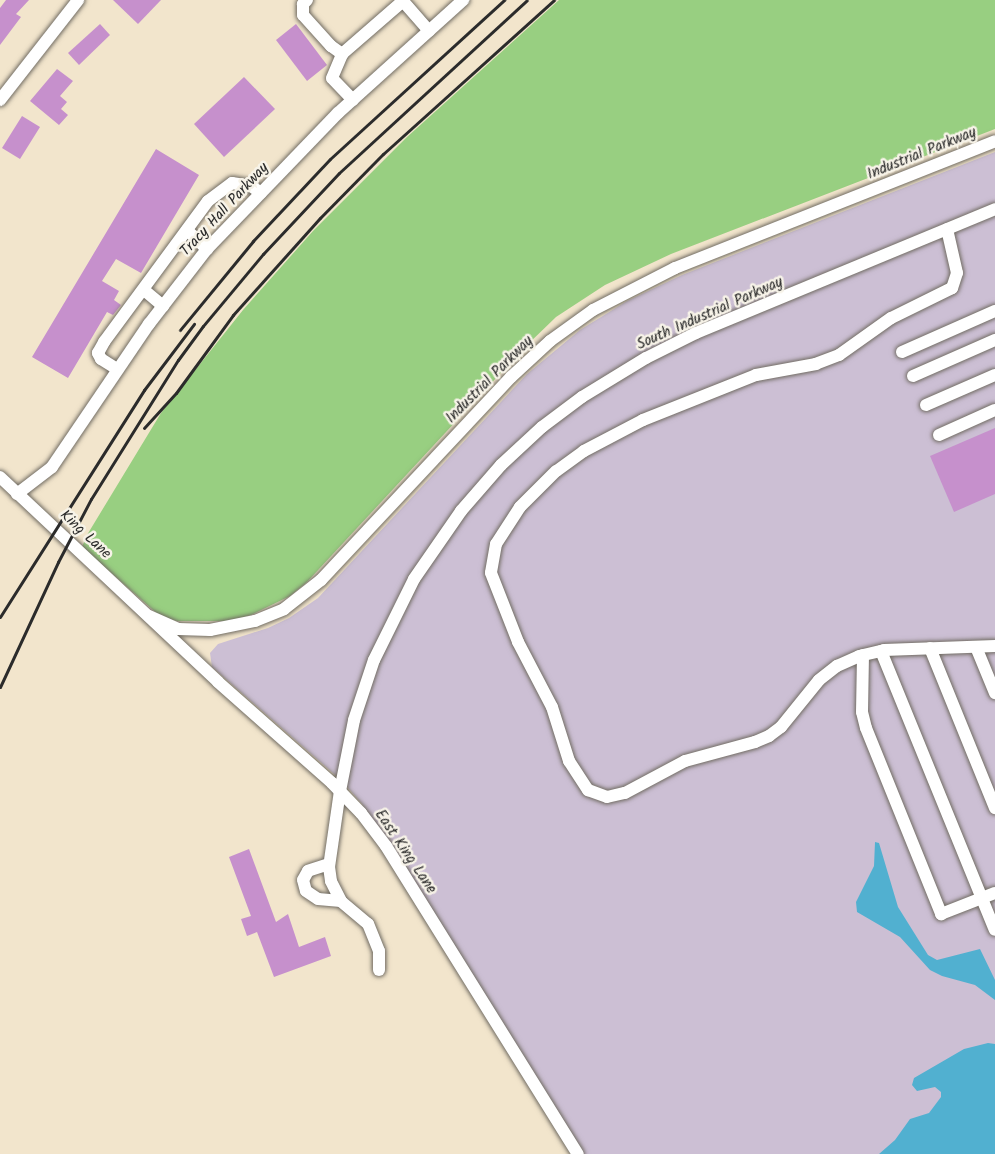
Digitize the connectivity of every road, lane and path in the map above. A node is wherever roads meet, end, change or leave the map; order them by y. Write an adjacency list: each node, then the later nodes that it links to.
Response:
1 (78, 0): 7 (street)
2 (307, 0): 6 (street)
3 (463, 0): 5 (street, Tracy Hall Parkway)
4 (402, 1): 5 (street); 6 (street)
5 (429, 31): 8 (street, Tracy Hall Parkway)
6 (342, 54): 8 (street)
7 (0, 100)
8 (353, 100): 10 (street, Tracy Hall Parkway)
9 (995, 141): 28 (street, Industrial Parkway)
10 (261, 193): 13 (street); 14 (street, Tracy Hall Parkway)
11 (995, 209): 12 (street, South Industrial Parkway)
12 (947, 229): 33 (street); 35 (street, South Industrial Parkway)
13 (187, 230): 14 (street); 15 (street)
14 (207, 249): 16 (street, Tracy Hall Parkway)
15 (144, 290): 16 (street); 20 (street)
16 (163, 306): 20 (street, Tracy Hall Parkway)
17 (995, 311): 19 (street)
18 (995, 340): 22 (street)
19 (902, 352)
20 (117, 369): 27 (street, Tracy Hall Parkway)
21 (995, 375): 23 (street)
22 (913, 376)
23 (926, 405)
24 (995, 410): 25 (street)
25 (939, 435)
26 (0, 477): 27 (street, King Lane)
27 (17, 494): 28 (street, King Lane)
28 (149, 616): 35 (street, East King Lane)
29 (995, 646): 30 (street)
30 (976, 647): 31 (street); 34 (street)
31 (930, 648): 32 (street); 36 (street)
32 (881, 651): 33 (street); 39 (street)
33 (863, 655): 39 (street)
34 (995, 693)
35 (340, 791): 37 (street, South Industrial Parkway); 43 (street, East King Lane)
36 (995, 808)
37 (329, 864): 40 (street); 40 (street)
38 (995, 893): 39 (street)
39 (982, 898): 41 (street)
40 (341, 901): 42 (street)
41 (995, 930)
42 (379, 970)
43 (578, 1154)

